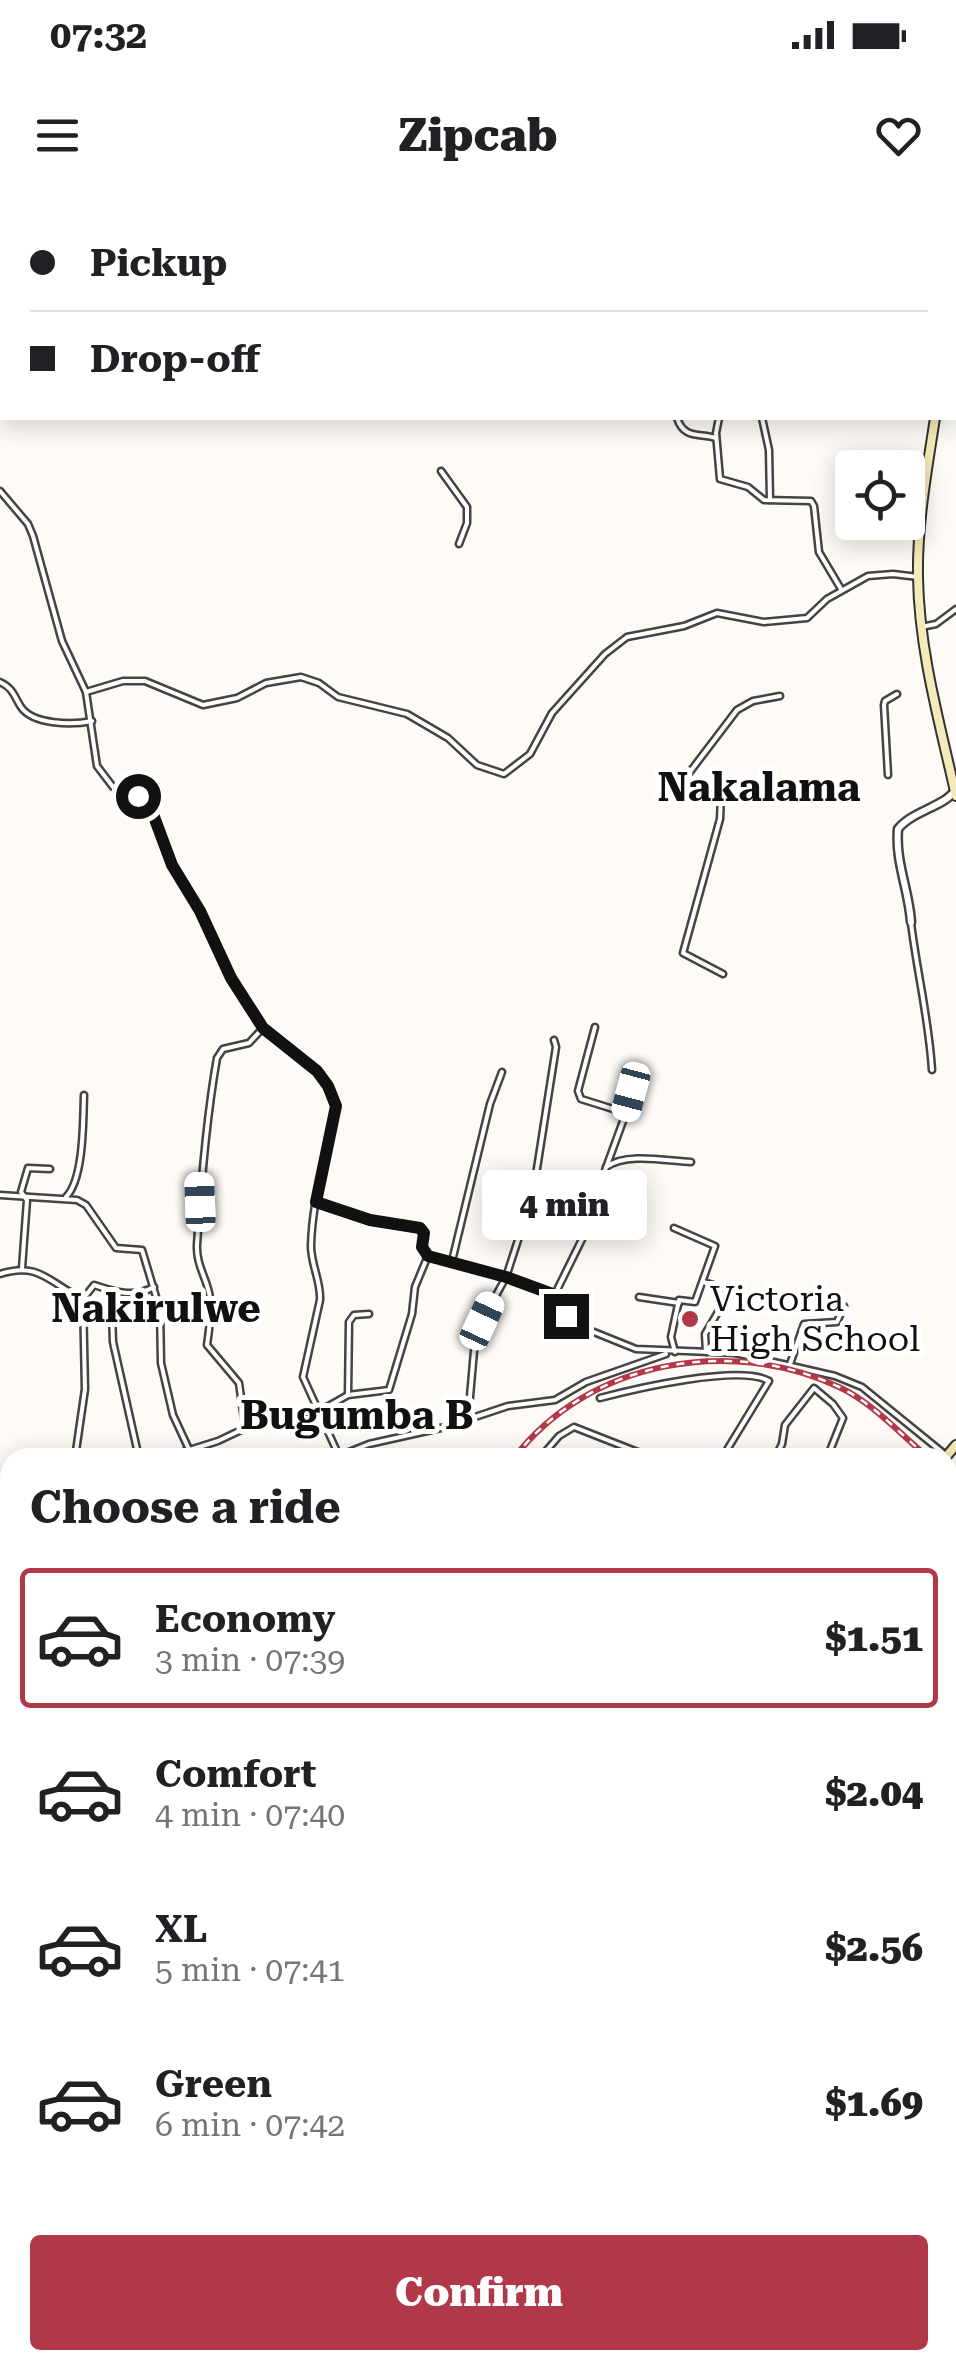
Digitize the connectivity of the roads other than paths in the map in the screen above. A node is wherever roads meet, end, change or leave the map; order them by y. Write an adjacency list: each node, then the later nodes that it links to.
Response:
1 (678, 420): 5 (street)
2 (719, 420): 5 (street)
3 (762, 420): 8 (street)
4 (935, 420): 10 (main road)
5 (716, 438): 8 (street)
6 (441, 471): 9 (street)
7 (0, 491): 15 (street)
8 (770, 500): 11 (street)
9 (459, 544)
10 (918, 577): 11 (street); 13 (main road)
11 (842, 590): 15 (street)
12 (956, 609): 13 (street)
13 (921, 626): 20 (main road)
14 (0, 682): 18 (street)
15 (86, 692): 18 (street)
16 (896, 694): 19 (street)
17 (780, 696): 22 (street)
18 (92, 721): 24 (street)
19 (888, 775)
20 (956, 792): 21 (street)
21 (911, 922): 26 (street)
22 (723, 974)
23 (596, 1027): 30 (street)
24 (263, 1028): 37 (street); 61 (street)
25 (554, 1040): 43 (street)
26 (932, 1070)
27 (502, 1072): 40 (street)
28 (637, 1072): 30 (street)
29 (84, 1095): 36 (street)
30 (626, 1113): 32 (street)
31 (691, 1162): 32 (street)
32 (606, 1166): 46 (street)
33 (50, 1169): 35 (street)
34 (0, 1194): 35 (street)
35 (26, 1196): 36 (street); 41 (street)
36 (66, 1198): 45 (street)
37 (316, 1202): 39 (street); 58 (street)
38 (674, 1228): 44 (street)
39 (428, 1256): 40 (street); 56 (street)
40 (452, 1261): 43 (street)
41 (22, 1268): 42 (street); 48 (street)
42 (0, 1274)
43 (506, 1277): 46 (street); 59 (street)
44 (703, 1282): 49 (street); 54 (street)
45 (154, 1287): 48 (street); 62 (street)
46 (555, 1295): 53 (street)
47 (639, 1296): 49 (street)
48 (83, 1299): 64 (street)
49 (679, 1303): 53 (street)
50 (844, 1306): 55 (street)
51 (112, 1313): 65 (street)
52 (370, 1314): 56 (street)
53 (672, 1352): 54 (street); 59 (street)
54 (706, 1352): 55 (street)
55 (790, 1364): 74 (street)
56 (348, 1395): 58 (street)
57 (600, 1398): 71 (street)
58 (318, 1412): 60 (street)
59 (468, 1419): 68 (street)
60 (322, 1422): 61 (street); 67 (street)
61 (246, 1428): 63 (street)
62 (182, 1437): 63 (street); 66 (street)
63 (190, 1447)
64 (76, 1448)
65 (137, 1448)
66 (180, 1448)
67 (335, 1448)
68 (360, 1448)
69 (548, 1448): 70 (street)
70 (628, 1448)
71 (728, 1448)
72 (780, 1448): 73 (street)
73 (831, 1448)
74 (935, 1448)

